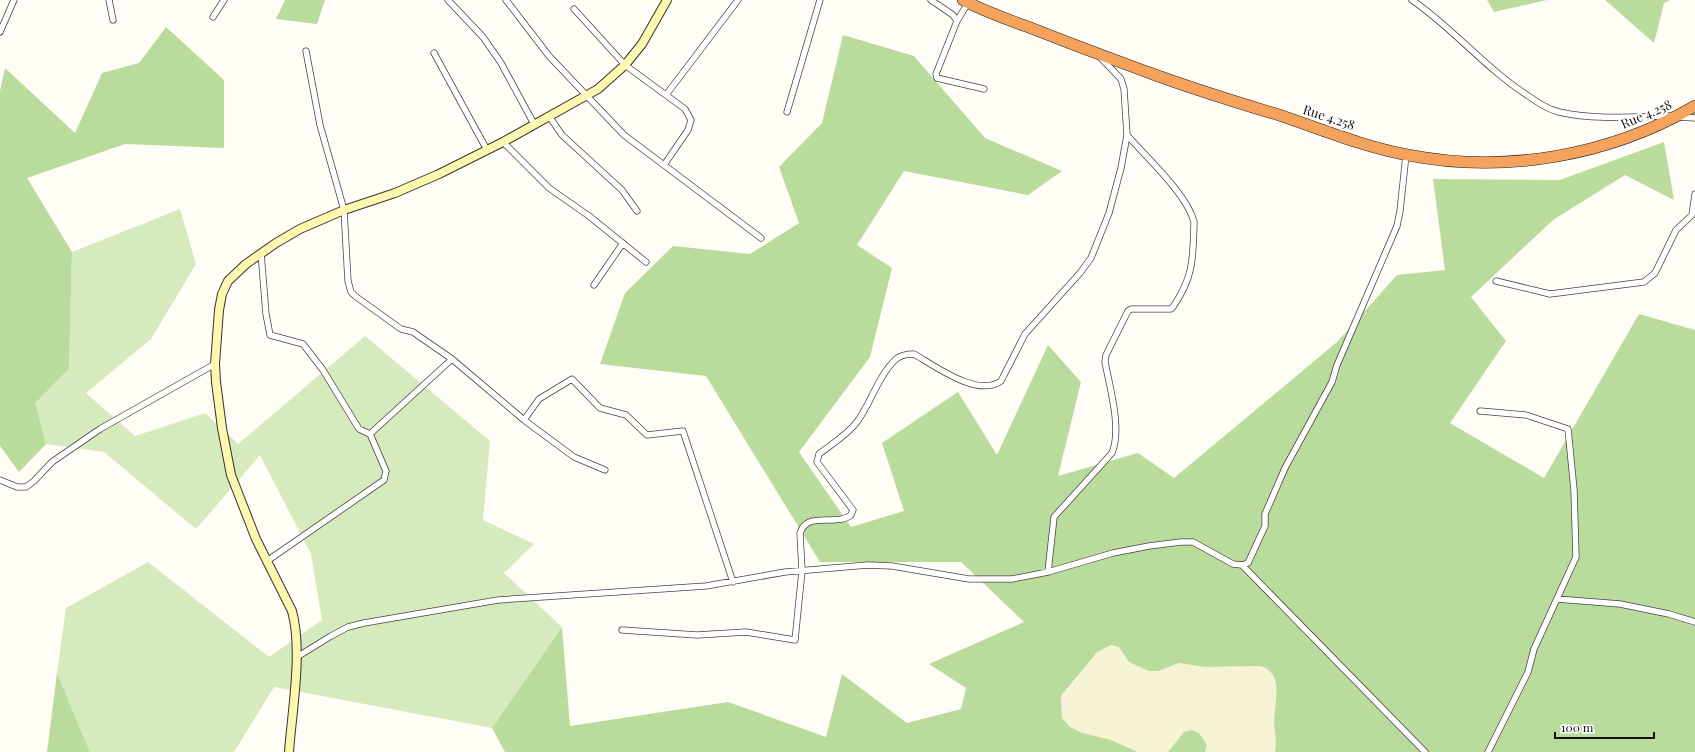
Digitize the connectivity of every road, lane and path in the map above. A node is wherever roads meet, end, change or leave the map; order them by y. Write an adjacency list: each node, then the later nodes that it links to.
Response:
1 (14, 0): 16 (street)
2 (109, 0): 14 (street)
3 (224, 0): 13 (street)
4 (448, 0): 29 (street)
5 (506, 0): 23 (street)
6 (667, 0): 20 (street)
7 (738, 0): 22 (street)
8 (820, 0): 25 (street)
9 (932, 0): 15 (street)
10 (1412, 0): 27 (street)
11 (965, 1): 15 (street); 19 (highway, Rue 4.258)
12 (574, 9): 20 (street)
13 (213, 17)
14 (113, 20)
15 (956, 21): 21 (street)
16 (0, 32)
17 (306, 51): 36 (street)
18 (434, 53): 32 (street)
19 (1098, 55): 30 (street); 33 (highway, Rue 4.258)
20 (625, 65): 22 (street); 23 (street)
21 (984, 89)
22 (666, 95): 34 (street)
23 (586, 96): 26 (street); 34 (street)
24 (1695, 106): 27 (highway, Rue 4.258)
25 (787, 112)
26 (549, 116): 29 (street); 37 (street)
27 (1677, 116): 28 (street); 33 (highway, Rue 4.258)
28 (1695, 118)
29 (534, 124): 31 (street)
30 (1127, 135): 54 (street); 55 (street)
31 (503, 142): 32 (street); 40 (street)
32 (487, 150): 36 (street)
33 (1406, 155): 53 (street)
34 (664, 165): 39 (street)
35 (1695, 194): 38 (street)
36 (344, 210): 41 (street); 45 (street)
37 (637, 212)
38 (1693, 216): 43 (street)
39 (761, 238)
40 (623, 244): 42 (street); 44 (street)
41 (261, 253): 46 (street); 49 (street)
42 (646, 262)
43 (1496, 281)
44 (594, 285)
45 (452, 359): 48 (street); 49 (street)
46 (215, 364): 51 (street); 52 (street)
47 (1480, 411): 57 (street)
48 (524, 420): 50 (street); 56 (street)
49 (370, 434): 52 (street)
50 (605, 470)
51 (0, 480)
52 (267, 561): 60 (street)
53 (1242, 565): 55 (street); 62 (street)
54 (802, 571): 55 (street); 56 (street); 59 (street)
55 (1048, 572)
56 (733, 582): 60 (street)
57 (1557, 600): 58 (street); 63 (street)
58 (1695, 622)
59 (622, 630)
60 (297, 657): 61 (street)
61 (289, 752)
62 (1425, 752)
63 (1488, 752)

